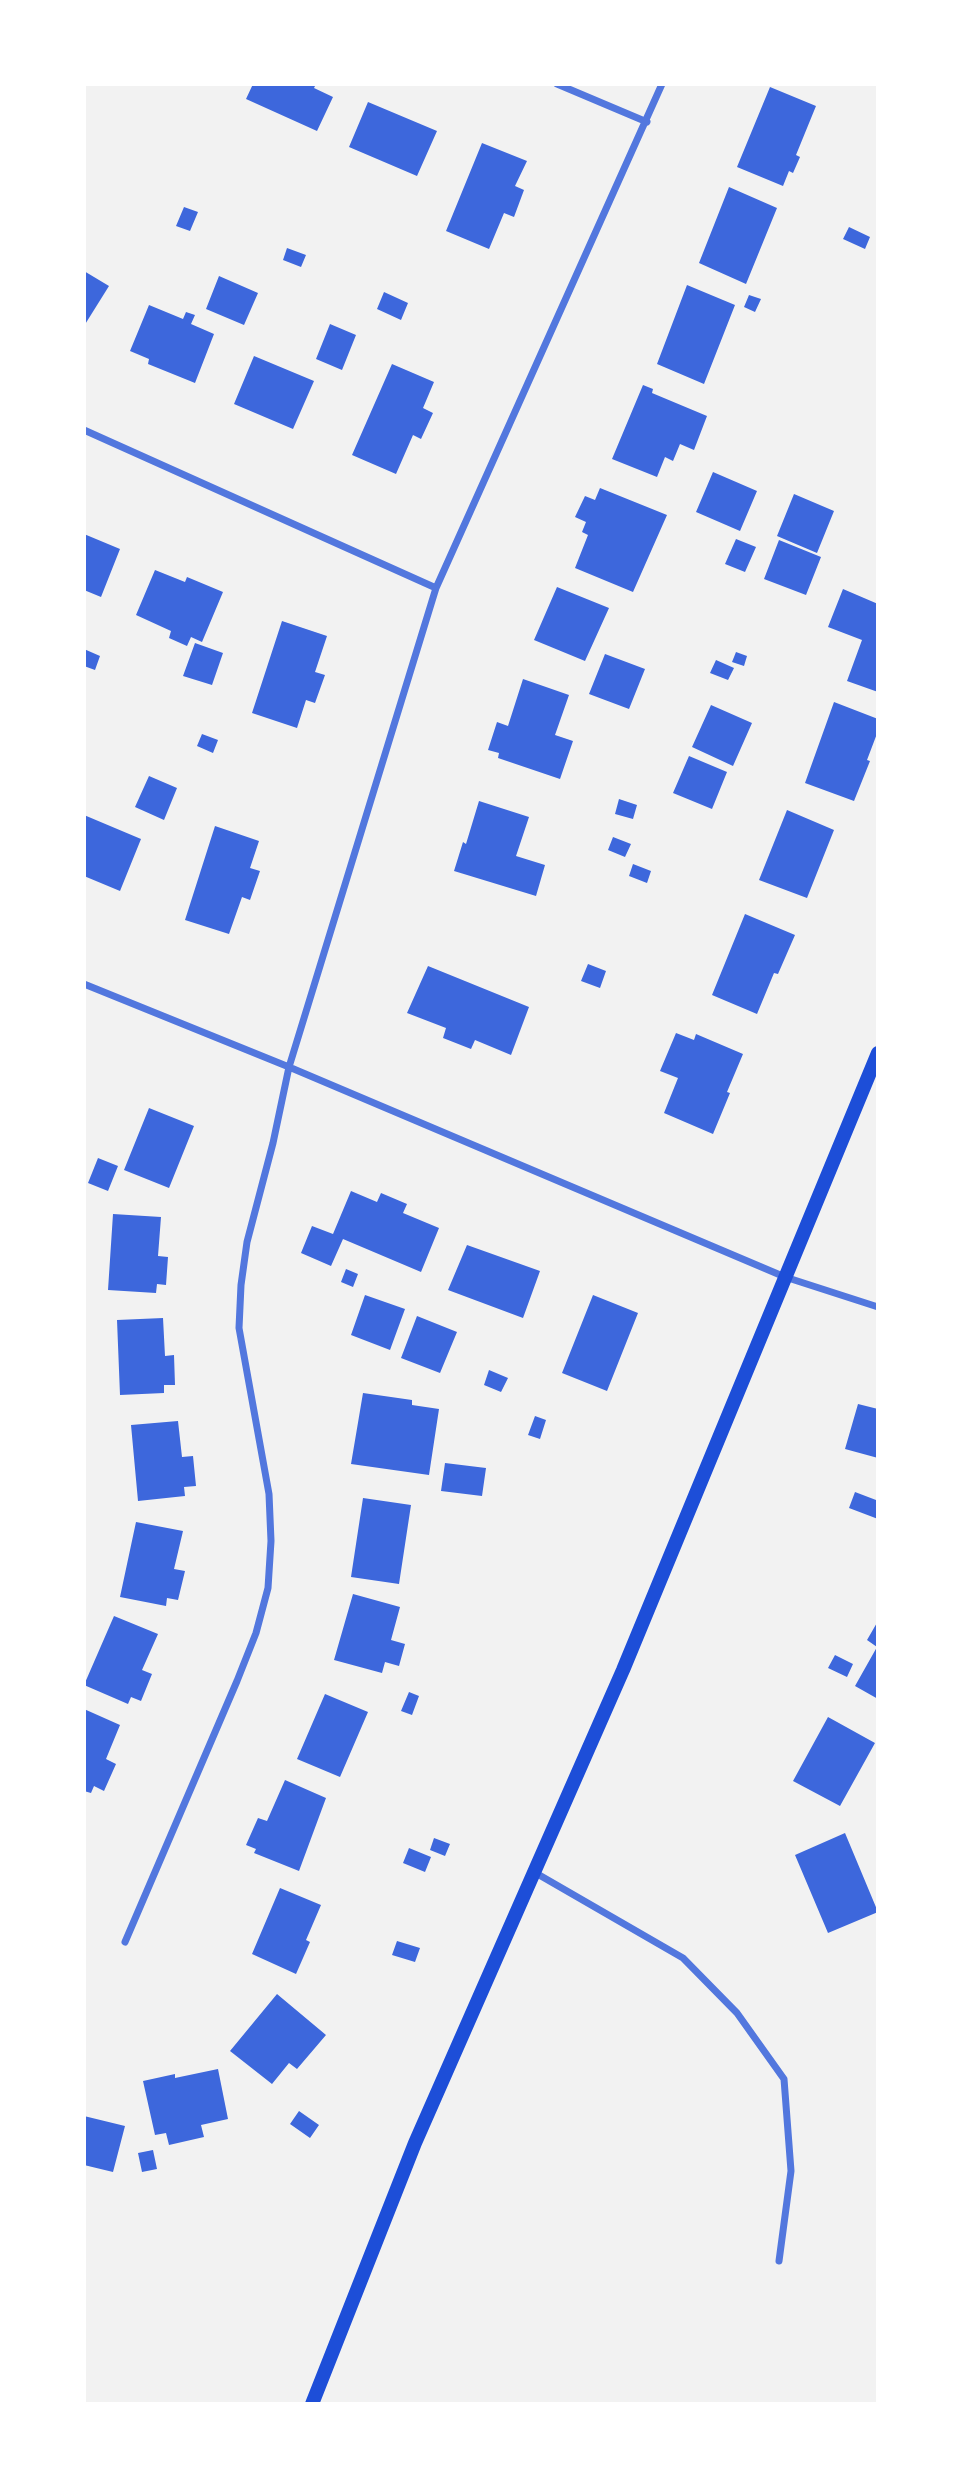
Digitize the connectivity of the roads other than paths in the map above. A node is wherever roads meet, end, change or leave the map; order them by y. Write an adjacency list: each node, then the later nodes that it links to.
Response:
1 (557, 84): 3 (street)
2 (662, 84): 3 (street)
3 (647, 122): 5 (street)
4 (84, 430): 5 (street)
5 (436, 589): 8 (street)
6 (84, 984): 8 (street)
7 (878, 1053): 9 (main road)
8 (289, 1067): 9 (street); 12 (street)
9 (785, 1277): 10 (street); 11 (main road)
10 (878, 1307)
11 (534, 1872): 13 (street); 14 (main road)
12 (125, 1942)
13 (779, 2261)
14 (312, 2404)

